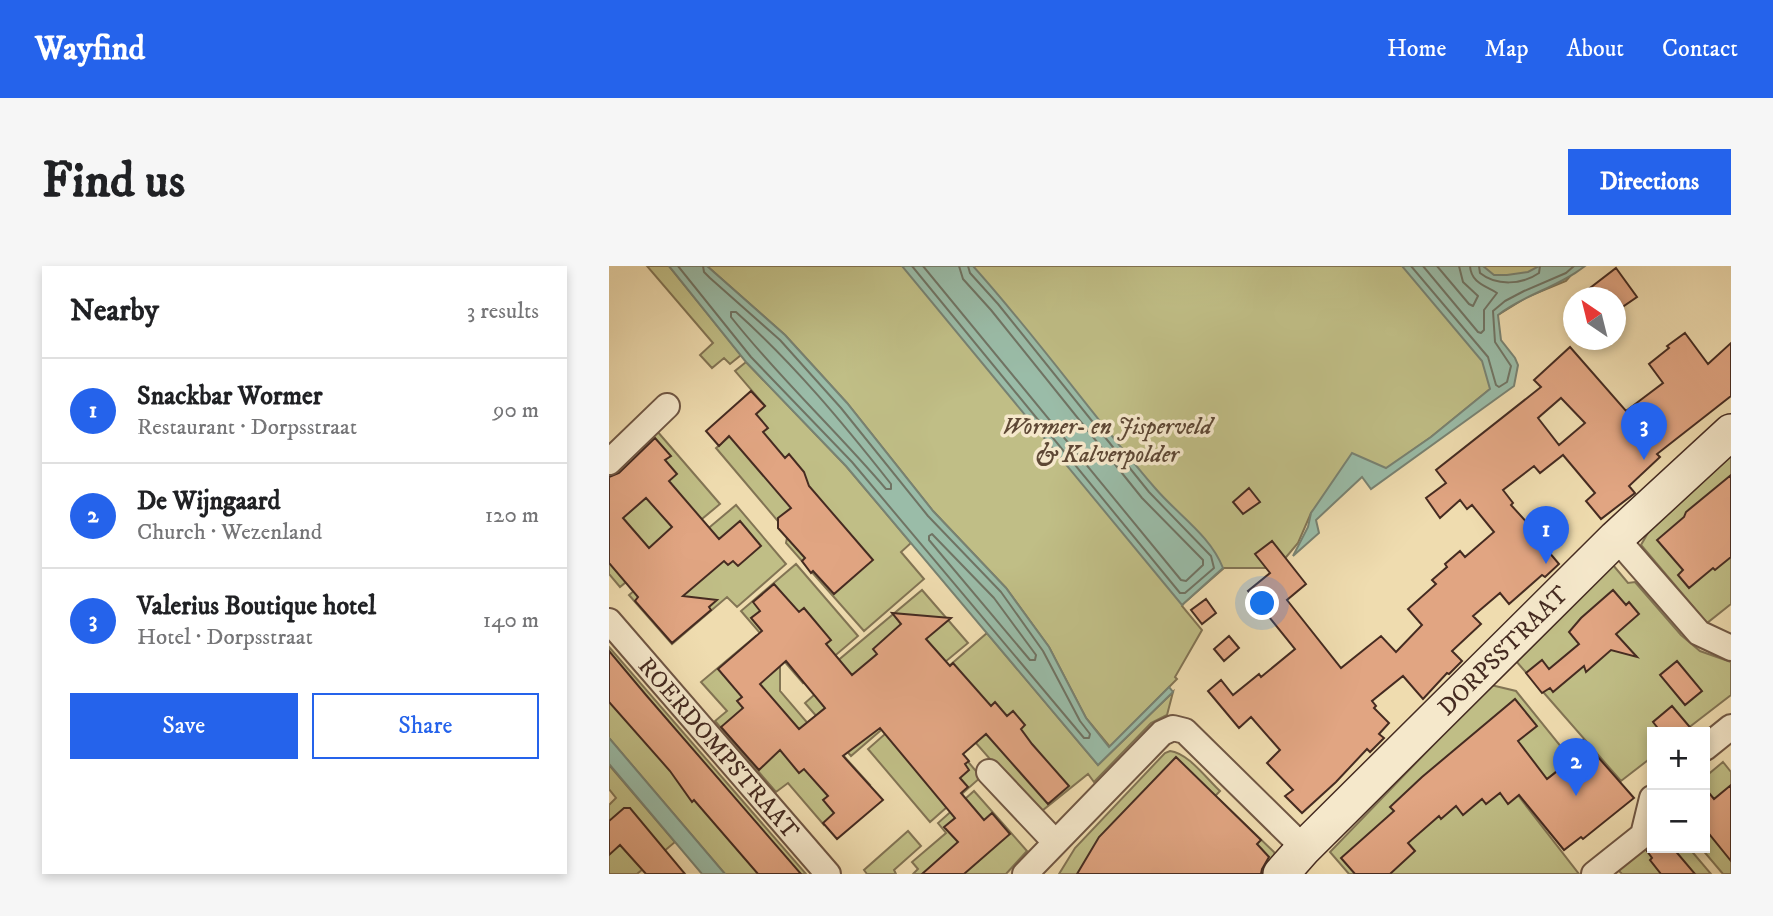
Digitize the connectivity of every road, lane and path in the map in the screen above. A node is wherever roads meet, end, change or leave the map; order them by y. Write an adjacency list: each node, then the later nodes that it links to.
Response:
1 (667, 406): 3 (street)
2 (1731, 432): 4 (street, DORPSSTRAAT)
3 (609, 462)
4 (1616, 538): 6 (street); 12 (street, DORPSSTRAAT)
5 (609, 621): 13 (street, ROERDOMPSTRAAT)
6 (1731, 648)
7 (1731, 727): 8 (street)
8 (1710, 744)
9 (989, 772): 11 (street)
10 (1647, 819): 15 (street)
11 (1055, 842): 12 (street); 14 (street)
12 (1293, 861)
13 (828, 874)
14 (1025, 874)
15 (1594, 874)

